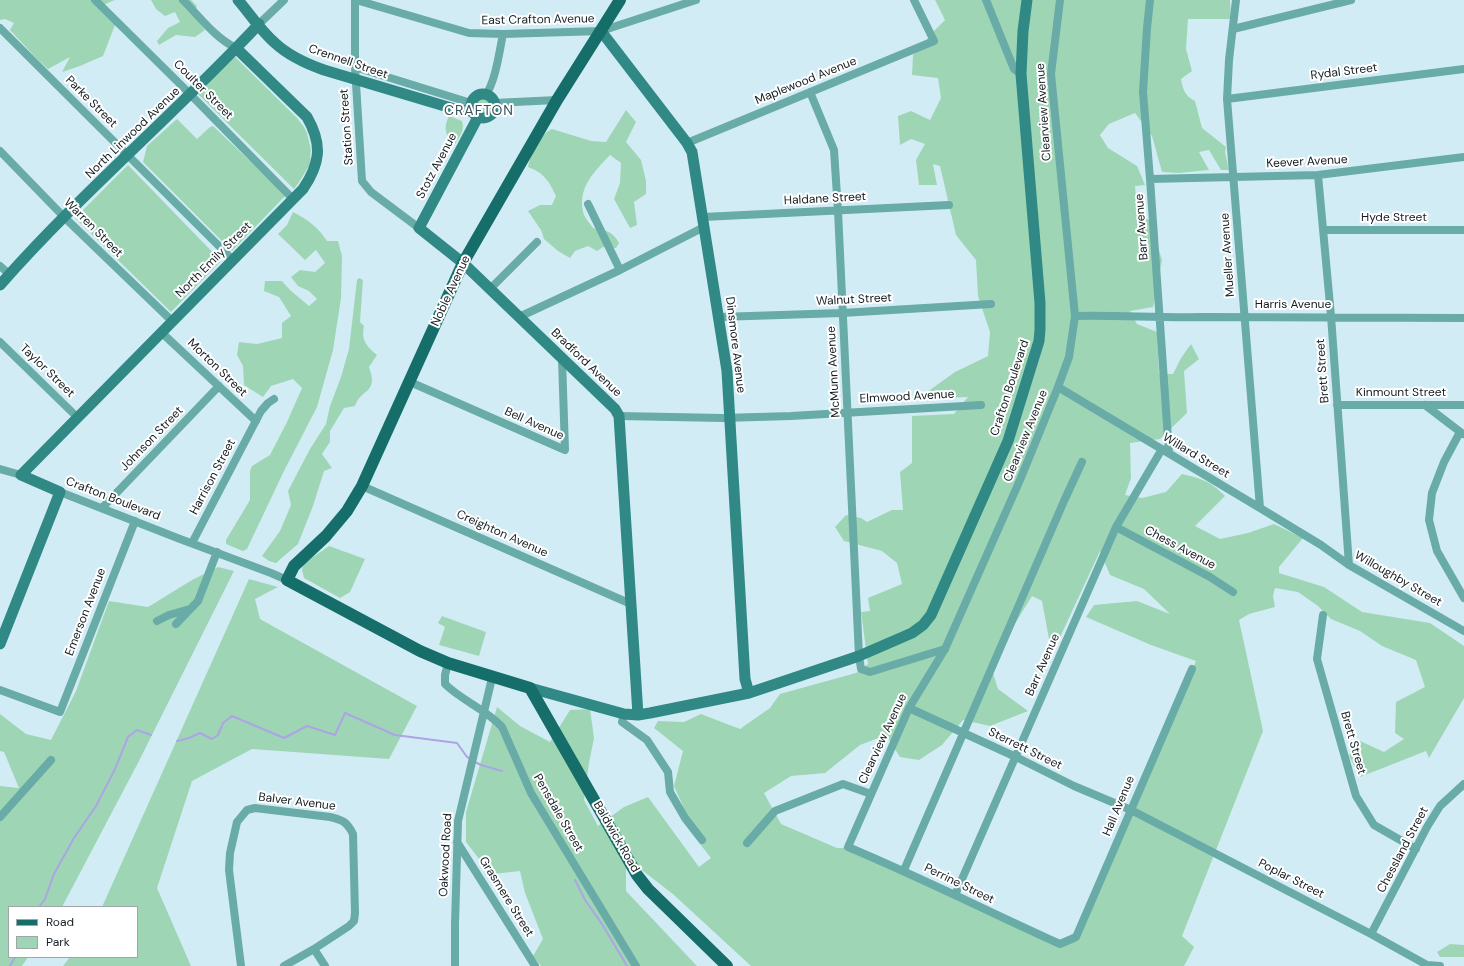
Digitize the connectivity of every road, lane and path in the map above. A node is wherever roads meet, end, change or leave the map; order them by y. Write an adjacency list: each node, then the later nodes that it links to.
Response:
1 (95, 0): 25 (street, Coulter Street)
2 (183, 0): 20 (street)
3 (238, 0): 15 (main road, Crennell Street)
4 (284, 0): 15 (street, North Linwood Avenue)
5 (356, 0): 19 (street, East Crafton Avenue); 21 (street, Station Street)
6 (620, 0): 18 (main road, Noble Avenue)
7 (696, 0): 18 (street, East Crafton Avenue)
8 (914, 0): 24 (street, Maplewood Avenue)
9 (986, 0): 23 (street)
10 (1027, 0): 23 (main road, Crafton Boulevard)
11 (1060, 0): 57 (street, Clearview Avenue)
12 (1150, 0): 35 (street, Barr Avenue)
13 (1236, 0): 17 (street, Mueller Avenue)
14 (1351, 0): 17 (street)
15 (258, 24): 20 (main road, North Linwood Avenue); 29 (main road, Crennell Street)
16 (0, 28): 32 (street, Parke Street)
17 (1233, 29): 27 (street, Mueller Avenue)
18 (601, 31): 19 (street, East Crafton Avenue); 28 (main road, Noble Avenue); 30 (main road, Dinsmore Avenue)
19 (503, 34): 26 (street)
20 (236, 48): 25 (main road, North Linwood Avenue); 38 (main road, North Emily Street)
21 (355, 69): 29 (street); 37 (street, Station Street)
22 (1464, 69): 27 (street, Rydal Street)
23 (1021, 74): 107 (main road, Crafton Boulevard)
24 (810, 92): 30 (street, Maplewood Avenue); 41 (street, McMunn Avenue)
25 (191, 94): 32 (main road, North Linwood Avenue); 38 (street, Coulter Street)
26 (490, 99): 28 (street); 29 (main road); 29 (main road)
27 (1227, 99): 36 (street, Mueller Avenue)
28 (557, 100): 49 (main road, Noble Avenue)
29 (474, 110): 44 (main road, Stotz Avenue)
30 (687, 143): 43 (main road, Dinsmore Avenue)
31 (0, 151): 42 (street, Warren Street)
32 (127, 156): 42 (main road, North Linwood Avenue); 48 (street, Parke Street)
33 (1464, 156): 34 (street, Keever Avenue)
34 (1318, 175): 36 (street, Keever Avenue); 45 (street, Brett Street)
35 (1150, 178): 36 (street, Keever Avenue); 60 (street, Barr Avenue)
36 (1234, 178): 61 (street, Mueller Avenue)
37 (362, 181): 44 (street, Bradford Avenue)
38 (293, 199): 48 (main road, North Emily Street)
39 (588, 204): 51 (street)
40 (949, 205): 41 (street, Haldane Street)
41 (838, 211): 43 (street, Haldane Street); 56 (street, McMunn Avenue)
42 (64, 217): 52 (main road, North Linwood Avenue); 64 (street, Warren Street)
43 (704, 222): 51 (street, Haldane Street); 59 (main road, Dinsmore Avenue)
44 (419, 228): 49 (main road, Bradford Avenue)
45 (1324, 230): 46 (street, Hyde Street); 58 (street, Brett Street)
46 (1464, 230)
47 (537, 242): 54 (street)
48 (233, 260): 64 (main road, North Emily Street)
49 (463, 263): 54 (main road, Bradford Avenue); 68 (main road, Noble Avenue)
50 (0, 266): 52 (street)
51 (620, 270): 62 (street, Haldane Street)
52 (9, 274): 53 (main road, North Linwood Avenue)
53 (0, 285)
54 (490, 289): 62 (main road, Bradford Avenue)
55 (991, 304): 56 (street, Walnut Street)
56 (842, 313): 59 (street, Walnut Street); 76 (street, McMunn Avenue)
57 (1075, 316): 60 (street, Harris Avenue); 70 (street, Clearview Avenue)
58 (1331, 316): 61 (street, Harris Avenue); 63 (street, Harris Avenue); 72 (street, Brett Street)
59 (719, 317): 79 (main road, Dinsmore Avenue)
60 (1160, 317): 61 (street, Harris Avenue); 82 (street, Barr Avenue)
61 (1244, 317): 89 (street, Mueller Avenue)
62 (519, 318): 67 (main road, Bradford Avenue)
63 (1464, 318)
64 (172, 321): 65 (main road, North Emily Street)
65 (161, 332): 69 (street, Morton Street); 78 (main road, North Emily Street)
66 (0, 342): 78 (street, Taylor Street)
67 (562, 359): 68 (street, Bell Avenue); 77 (main road, Bradford Avenue)
68 (410, 382): 86 (main road, Noble Avenue)
69 (218, 386): 80 (street, Morton Street); 88 (street, Johnson Street)
70 (1058, 387): 82 (street, Willard Street); 106 (street, Clearview Avenue)
71 (274, 399): 80 (street, Harrison Street)
72 (1337, 404): 74 (street, Kinmount Street); 95 (street, Brett Street)
73 (981, 405): 76 (street, Elmwood Avenue)
74 (1425, 405): 75 (street, Kinmount Street); 81 (street)
75 (1464, 405)
76 (848, 413): 79 (street, Elmwood Avenue); 107 (street, McMunn Avenue)
77 (619, 416): 79 (street, Elmwood Avenue); 99 (main road, Bradford Avenue)
78 (77, 417): 85 (main road, North Emily Street)
79 (730, 418): 113 (main road, Dinsmore Avenue)
80 (256, 421): 92 (street, Harrison Street)
81 (1462, 433): 98 (street)
82 (1165, 451): 89 (street, Willard Street); 91 (street, Barr Avenue)
83 (1082, 462): 117 (street)
84 (0, 469): 85 (street, Crafton Boulevard)
85 (21, 475): 87 (main road, Crafton Boulevard)
86 (362, 486): 96 (main road, Noble Avenue); 99 (street, Creighton Avenue)
87 (60, 492): 88 (street, Crafton Boulevard); 105 (main road)
88 (102, 508): 90 (street, Crafton Boulevard)
89 (1260, 508): 93 (street, Willard Street)
90 (135, 521): 92 (street, Crafton Boulevard); 112 (street, Emerson Avenue)
91 (1116, 527): 97 (street, Chess Avenue); 118 (street, Barr Avenue)
92 (192, 543): 94 (street, Crafton Boulevard)
93 (1321, 545): 95 (street, Willoughby Street)
94 (217, 552): 96 (street, Crafton Boulevard); 100 (street)
95 (1349, 565): 104 (street, Willoughby Street)
96 (287, 580): 108 (main road)
97 (1233, 592)
98 (1464, 598)
99 (631, 604): 116 (main road, Bradford Avenue)
100 (190, 609): 102 (street); 103 (street)
101 (1323, 615): 128 (street, Brett Street)
102 (157, 621)
103 (176, 624)
104 (1464, 631)
105 (0, 644)
106 (945, 649): 107 (street); 114 (street, Clearview Avenue)
107 (859, 656): 113 (main road, Crafton Boulevard)
108 (448, 663): 110 (main road); 139 (street, Pensdale Street)
109 (1192, 669): 122 (street, Hall Avenue)
110 (491, 682): 111 (main road); 125 (street, Oakwood Road)
111 (530, 688): 115 (main road, Crafton Boulevard); 140 (main road, Baldwick Road)
112 (0, 690)
113 (749, 693): 116 (main road, Crafton Boulevard)
114 (909, 708): 117 (street, Sterrett Street); 121 (street, Clearview Avenue)
115 (624, 714): 116 (main road, Crafton Boulevard); 124 (street)
116 (638, 715)
117 (964, 733): 118 (street, Sterrett Street); 129 (street)
118 (1016, 757): 122 (street, Sterrett Street); 130 (street, Barr Avenue)
119 (51, 760): 123 (street)
120 (1464, 784): 128 (street, Chessland Street)
121 (871, 794): 126 (street); 127 (street, Clearview Avenue)
122 (1131, 810): 131 (street, Poplar Street); 132 (street, Hall Avenue)
123 (0, 817)
124 (702, 840)
125 (457, 841): 137 (street, Oakwood Road); 138 (street, Grasmere Street)
126 (747, 843)
127 (848, 847): 129 (street, Perrine Street)
128 (1416, 848): 131 (street, Chessland Street)
129 (904, 870): 130 (street, Perrine Street)
130 (955, 895): 132 (street, Perrine Street)
131 (1371, 934): 141 (street, Poplar Street)
132 (1060, 944)
133 (314, 949): 134 (street, Balver Avenue); 135 (street, Balver Avenue); 136 (street)
134 (241, 966)
135 (284, 966)
136 (324, 966)
137 (455, 966)
138 (534, 966)
139 (636, 966)
140 (727, 966)
141 (1440, 966)

